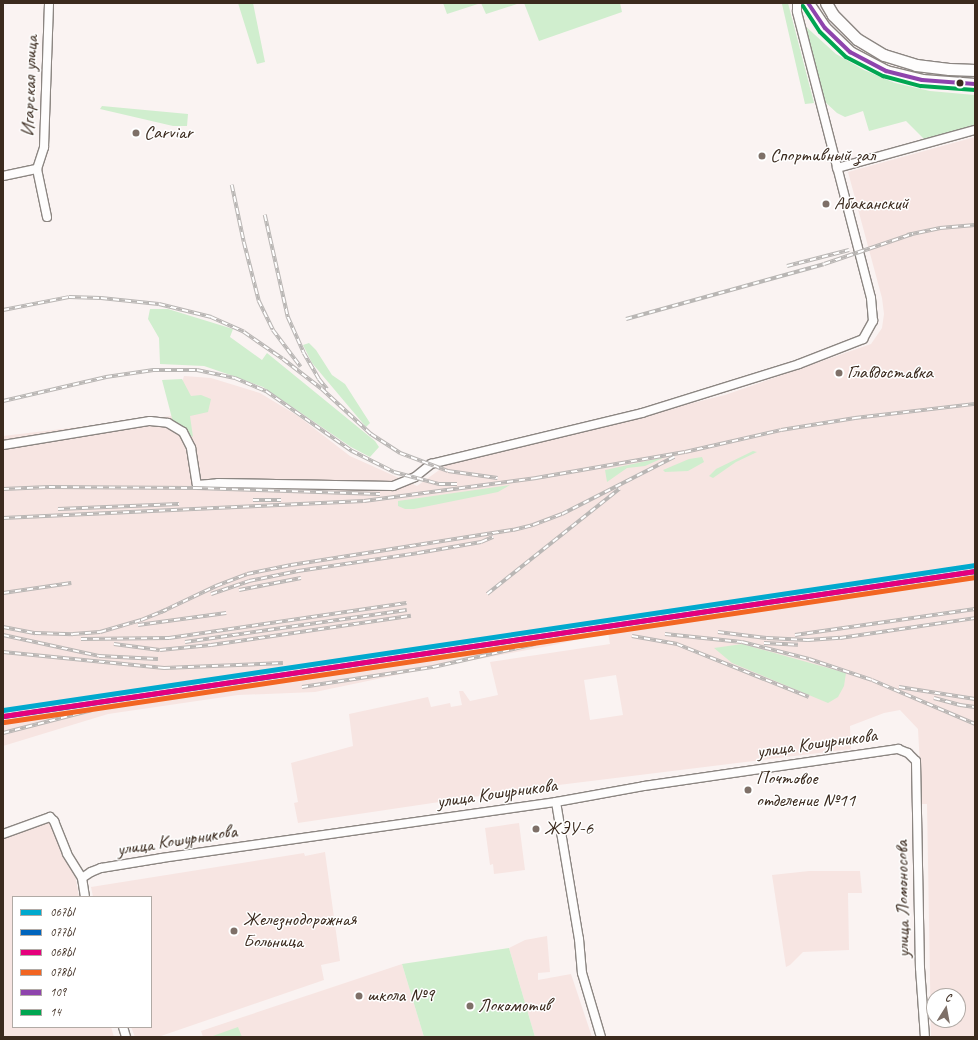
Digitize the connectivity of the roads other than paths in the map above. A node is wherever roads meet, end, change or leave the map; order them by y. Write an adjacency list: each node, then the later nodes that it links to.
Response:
1 (49, 3): 9 (street, Игарская улица)
2 (797, 3): 8 (street)
3 (808, 3): 6 (main road)
4 (826, 3): 5 (main road)
5 (975, 70)
6 (975, 84)
7 (975, 130): 8 (street)
8 (837, 168): 12 (street)
9 (37, 169): 10 (street); 11 (street, Игарская улица)
10 (3, 176)
11 (47, 217)
12 (3, 445)
13 (916, 761): 14 (street, улица Кошурникова); 19 (street, улица Ломоносова)
14 (556, 802): 16 (street, улица Кошурникова); 18 (street)
15 (3, 834): 16 (street)
16 (82, 878): 17 (street)
17 (85, 896)
18 (601, 1037)
19 (925, 1037)

